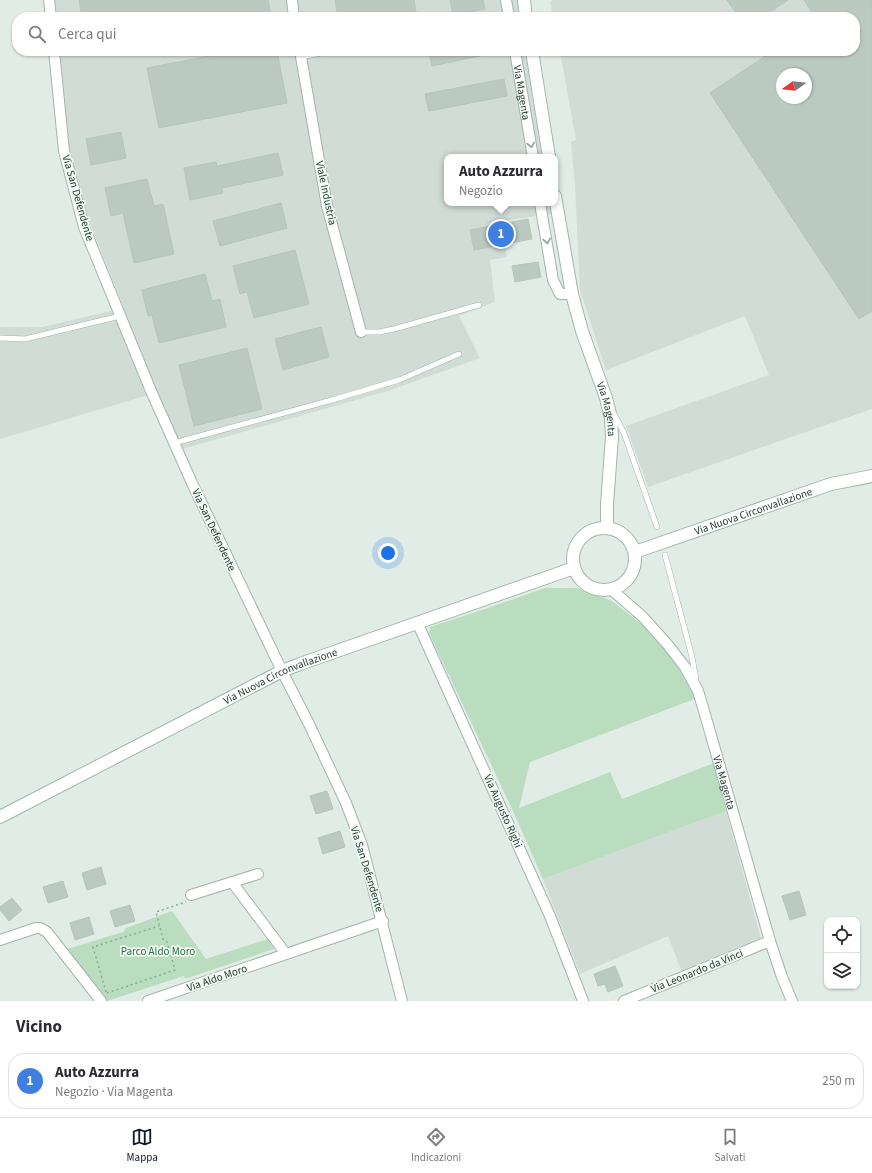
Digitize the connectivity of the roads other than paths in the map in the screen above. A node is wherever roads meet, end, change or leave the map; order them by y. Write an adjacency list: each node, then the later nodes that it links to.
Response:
1 (49, 0): 5 (street)
2 (292, 0): 6 (street)
3 (506, 0): 7 (street)
4 (524, 0): 8 (street)
5 (50, 12)
6 (293, 12)
7 (506, 12)
8 (525, 12)
9 (54, 56): 19 (street, Via San Defendente)
10 (300, 56): 20 (street, Viale Industria)
11 (516, 56): 13 (street, Via Magenta, one-way to 13)
12 (533, 56): 14 (street, Via Magenta)
13 (532, 154)
14 (549, 154)
15 (541, 206): 17 (street, one-way to 17)
16 (557, 206): 17 (street, Via Magenta)
17 (572, 294): 23 (street, Via Magenta)
18 (479, 305): 20 (lane)
19 (120, 316): 21 (lane); 24 (street, Via San Defendente)
20 (361, 332)
21 (0, 338)
22 (459, 354): 24 (lane)
23 (606, 398): 26 (lane); 27 (street, Via Magenta)
24 (174, 443): 33 (street, Via San Defendente)
25 (872, 476): 28 (street, Via Nuova Circonvallazione)
26 (657, 527)
27 (607, 528): 28 (street); 30 (street)
28 (635, 552): 31 (street)
29 (665, 554): 34 (lane)
30 (574, 568): 31 (street); 32 (street, Via Nuova Circonvallazione)
31 (612, 590): 34 (street, Via Magenta)
32 (417, 622): 33 (street, Via Nuova Circonvallazione); 46 (street, Via Augusto Righi)
33 (282, 671): 35 (street, Via Nuova Circonvallazione); 39 (street, Via San Defendente)
34 (698, 691): 41 (street, Via Magenta)
35 (0, 817)
36 (258, 874): 37 (street)
37 (232, 882): 38 (street); 42 (street)
38 (191, 895)
39 (382, 921): 42 (street, Via Aldo Moro); 45 (street, Via San Defendente)
40 (0, 940): 43 (street)
41 (770, 941): 47 (street, Via Leonardo da Vinci); 48 (street, Via Magenta)
42 (286, 954): 44 (street, Via Aldo Moro)
43 (99, 1000)
44 (148, 1001)
45 (402, 1001)
46 (583, 1001)
47 (624, 1001)
48 (792, 1001)

